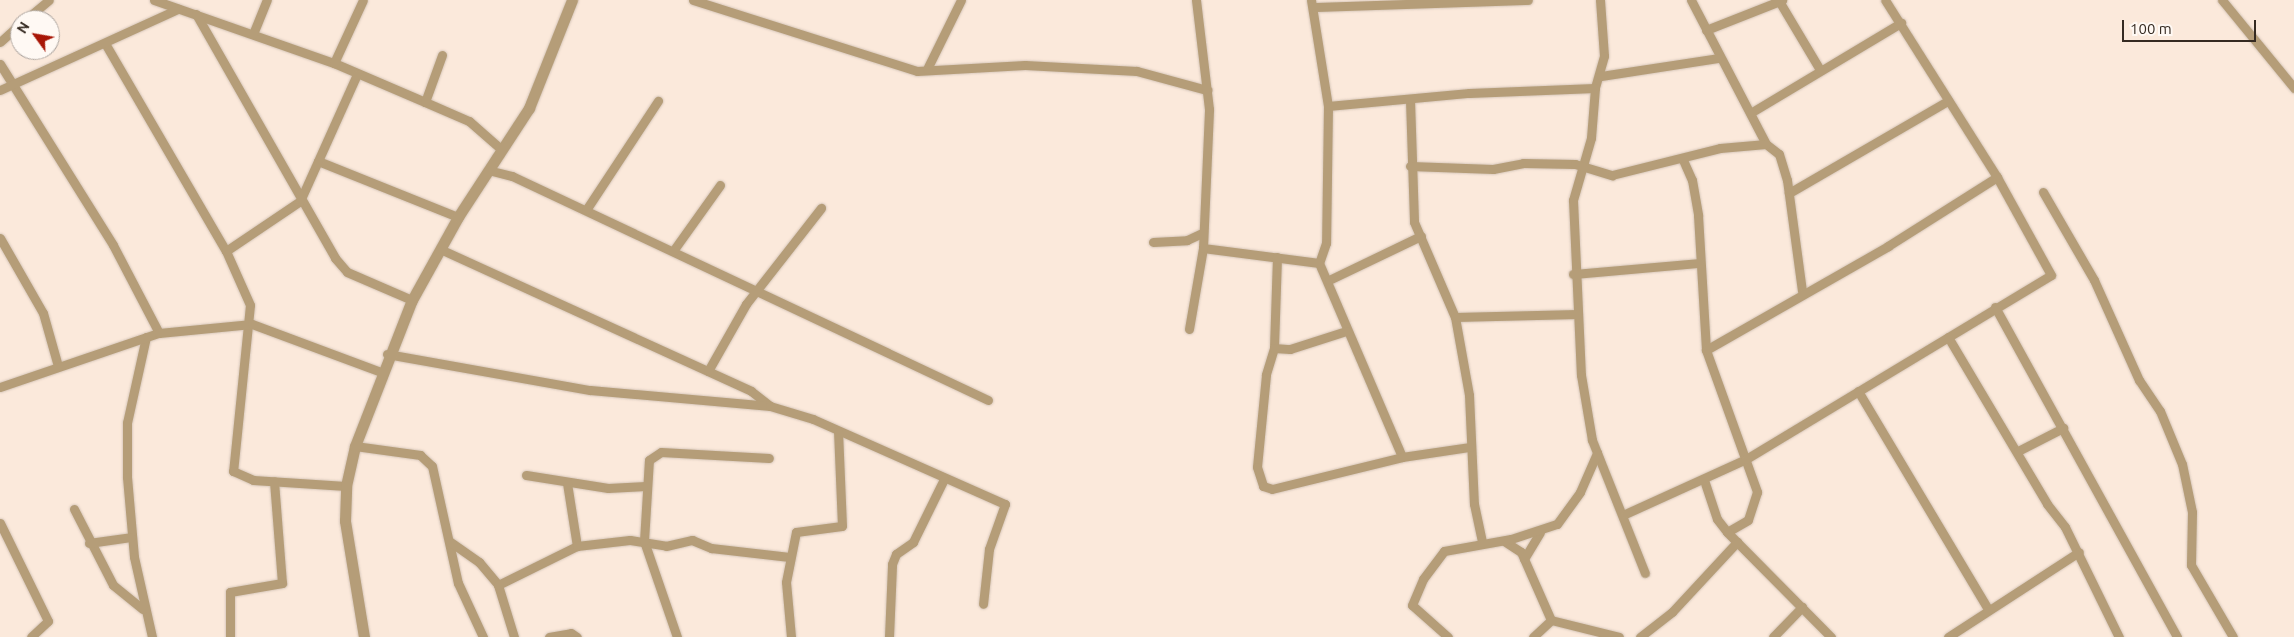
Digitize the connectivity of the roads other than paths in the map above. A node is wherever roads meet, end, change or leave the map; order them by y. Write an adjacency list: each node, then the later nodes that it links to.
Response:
1 (49, 0): 17 (street)
2 (159, 0): 16 (street)
3 (267, 0): 22 (street)
4 (363, 0): 27 (street)
5 (572, 0): 45 (street)
6 (693, 0): 30 (street)
7 (961, 0): 30 (street)
8 (1196, 0): 37 (street)
9 (1528, 0): 15 (street)
10 (1600, 0): 32 (street)
11 (1691, 0): 20 (street)
12 (1885, 0): 19 (street)
13 (2222, 0): 35 (street)
14 (1780, 1): 20 (street); 29 (street)
15 (1312, 4): 42 (street)
16 (178, 9): 18 (street); 24 (street)
17 (37, 10)
18 (196, 14): 22 (street); 55 (street)
19 (1901, 23): 29 (street); 39 (street)
20 (1706, 30): 26 (street)
21 (10, 33): 23 (street)
22 (253, 34): 27 (street)
23 (0, 42)
24 (106, 44): 33 (street); 65 (street)
25 (442, 54): 40 (street)
26 (1718, 58): 32 (street); 43 (street)
27 (334, 63): 31 (street)
28 (0, 64): 33 (street)
29 (1820, 68): 43 (street)
30 (927, 69): 37 (street)
31 (357, 74): 40 (street); 47 (street)
32 (1601, 76): 34 (street)
33 (16, 84): 36 (street); 81 (street)
34 (1595, 88): 38 (street); 49 (street)
35 (2294, 88)
36 (0, 90)
37 (1207, 90): 59 (street)
38 (1410, 100): 42 (street); 48 (street)
39 (1948, 101): 51 (street); 54 (street)
40 (425, 102): 45 (street)
41 (658, 102): 57 (street)
42 (1328, 106): 68 (street)
43 (1752, 112): 44 (street)
44 (1766, 144): 46 (street); 54 (street)
45 (501, 149): 50 (street)
46 (1683, 160): 49 (street); 69 (street)
47 (318, 161): 55 (street); 58 (street)
48 (1410, 166): 49 (street); 60 (street)
49 (1581, 167): 70 (street)
50 (488, 170): 57 (street); 58 (street)
51 (1997, 177): 73 (street); 75 (street)
52 (720, 184): 66 (street)
53 (2043, 192): 153 (street)
54 (1789, 193): 73 (street)
55 (300, 201): 65 (street); 74 (street)
56 (821, 208): 72 (street)
57 (586, 210): 66 (street)
58 (458, 217): 64 (street)
59 (1202, 233): 62 (street); 63 (street)
60 (1421, 236): 71 (street); 77 (street)
61 (0, 238): 87 (street)
62 (1153, 242)
63 (1203, 248): 67 (street); 79 (street)
64 (440, 249): 74 (street); 88 (street)
65 (226, 251): 78 (street)
66 (673, 251): 72 (street)
67 (1277, 257): 68 (street); 84 (street)
68 (1319, 263): 71 (street)
69 (1699, 263): 70 (street); 85 (street)
70 (1574, 274): 76 (street)
71 (1329, 280): 80 (street)
72 (758, 290): 88 (street); 92 (street)
73 (1802, 291): 85 (street)
74 (412, 300): 86 (street)
75 (1995, 307): 83 (street); 94 (street)
76 (1578, 314): 77 (street); 99 (street)
77 (1455, 317): 97 (street)
78 (252, 324): 81 (street); 89 (street); 106 (street)
79 (1189, 329)
80 (1346, 331): 84 (street); 100 (street)
81 (159, 333): 82 (street)
82 (146, 337): 87 (street); 115 (street)
83 (1948, 337): 91 (street); 98 (street)
84 (1274, 348): 100 (street)
85 (1706, 350): 102 (street)
86 (387, 354): 89 (street); 93 (street)
87 (58, 366): 90 (street)
88 (708, 371): 93 (street)
89 (381, 372): 96 (street)
90 (0, 387)
91 (1858, 391): 102 (street); 131 (street)
92 (988, 400)
93 (770, 406): 95 (street)
94 (2063, 428): 98 (street); 152 (street)
95 (838, 432): 104 (street); 124 (street)
96 (355, 446): 108 (street); 116 (street)
97 (1470, 447): 100 (street); 118 (street)
98 (2018, 451): 123 (street)
99 (1597, 453): 111 (street); 113 (street)
100 (1402, 457)
101 (769, 458): 109 (street)
102 (1746, 459): 105 (street); 114 (street)
103 (526, 475): 107 (street)
104 (944, 479): 128 (street); 143 (street)
105 (1704, 480): 111 (street); 114 (street)
106 (274, 481): 108 (street); 135 (street)
107 (567, 483): 109 (street); 122 (street)
108 (346, 486): 136 (street)
109 (646, 486): 117 (street)
110 (74, 509): 121 (street)
111 (1625, 514): 126 (street)
112 (0, 523): 133 (street)
113 (1540, 532): 119 (street); 125 (street)
114 (1727, 532): 120 (street)
115 (131, 537): 121 (street); 130 (street)
116 (449, 541): 127 (street); 137 (street)
117 (644, 541): 122 (street); 124 (street); 141 (street)
118 (1482, 541): 119 (street); 144 (street)
119 (1504, 541): 125 (street)
120 (1737, 542): 129 (street); 147 (street)
121 (90, 543): 130 (street)
122 (577, 546): 127 (street)
123 (2079, 552): 131 (street); 151 (street)
124 (789, 557): 142 (street)
125 (1524, 559): 132 (street)
126 (1645, 573)
127 (498, 585): 138 (street)
128 (983, 604)
129 (1802, 607): 148 (street); 149 (street)
130 (143, 609): 134 (street)
131 (1988, 609): 150 (street)
132 (1551, 620): 145 (street); 146 (street)
133 (31, 637)
134 (152, 637)
135 (230, 637)
136 (364, 637)
137 (483, 637)
138 (514, 637)
139 (549, 637): 140 (street)
140 (577, 637)
141 (677, 637)
142 (791, 637)
143 (889, 637)
144 (1448, 637)
145 (1533, 637)
146 (1619, 637)
147 (1640, 637)
148 (1773, 637)
149 (1831, 637)
150 (1948, 637)
151 (2119, 637)
152 (2177, 637)
153 (2233, 637)

